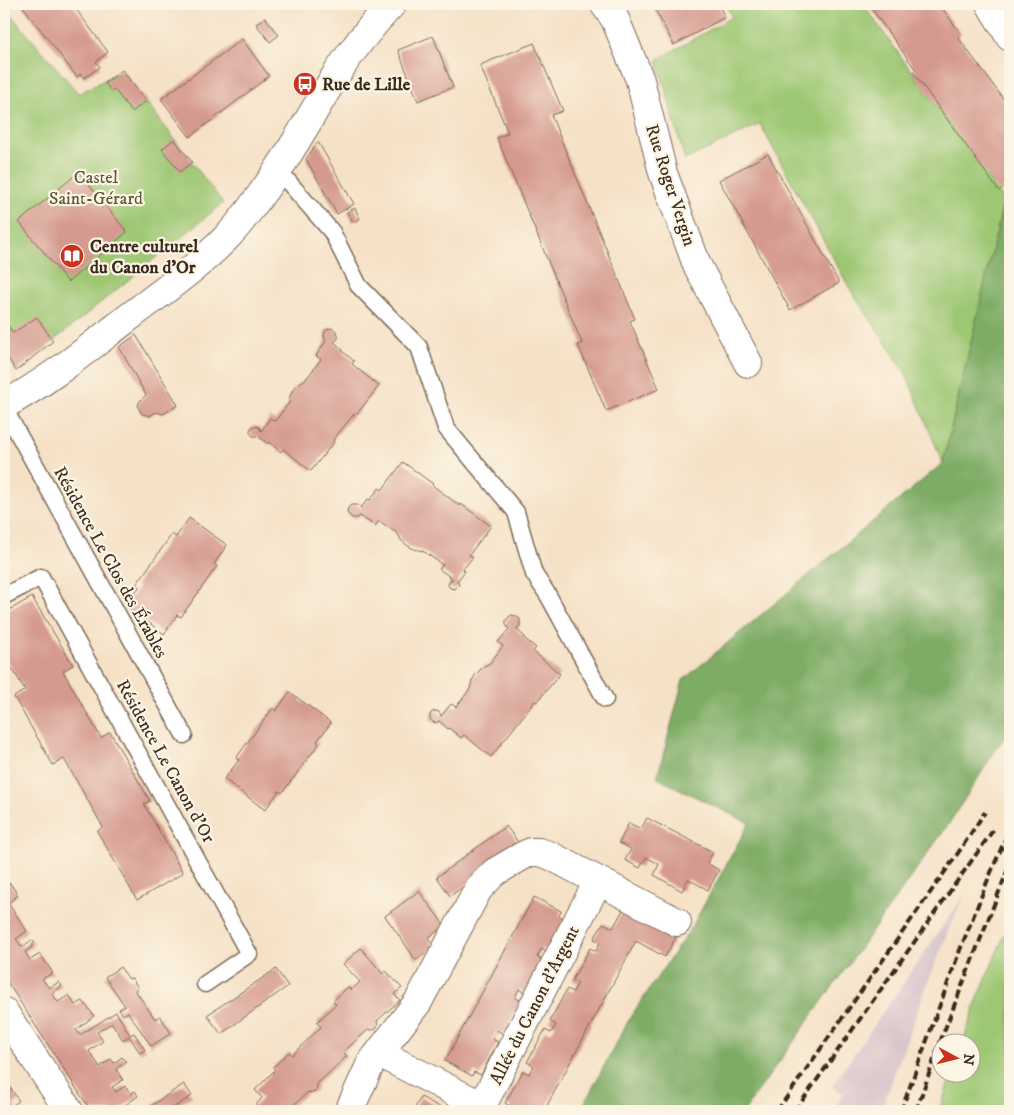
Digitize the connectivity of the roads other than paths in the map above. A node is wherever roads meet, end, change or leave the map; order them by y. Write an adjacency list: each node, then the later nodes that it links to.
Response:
1 (392, 4): 5 (street)
2 (604, 4): 6 (street, Rue Roger Vergin)
3 (990, 4): 4 (street)
4 (1010, 37)
5 (278, 170): 7 (street); 9 (lane)
6 (748, 364)
7 (4, 407): 10 (lane, Résidence Le Clos des Érables)
8 (4, 596): 13 (lane, Résidence Le Canon d'Or)
9 (605, 699)
10 (184, 735)
11 (598, 881): 12 (street); 15 (street); 15 (street, Allée du Canon d'Argent)
12 (677, 922)
13 (205, 984)
14 (4, 1012): 16 (street)
15 (379, 1053): 17 (street)
16 (69, 1111)
17 (349, 1111)

